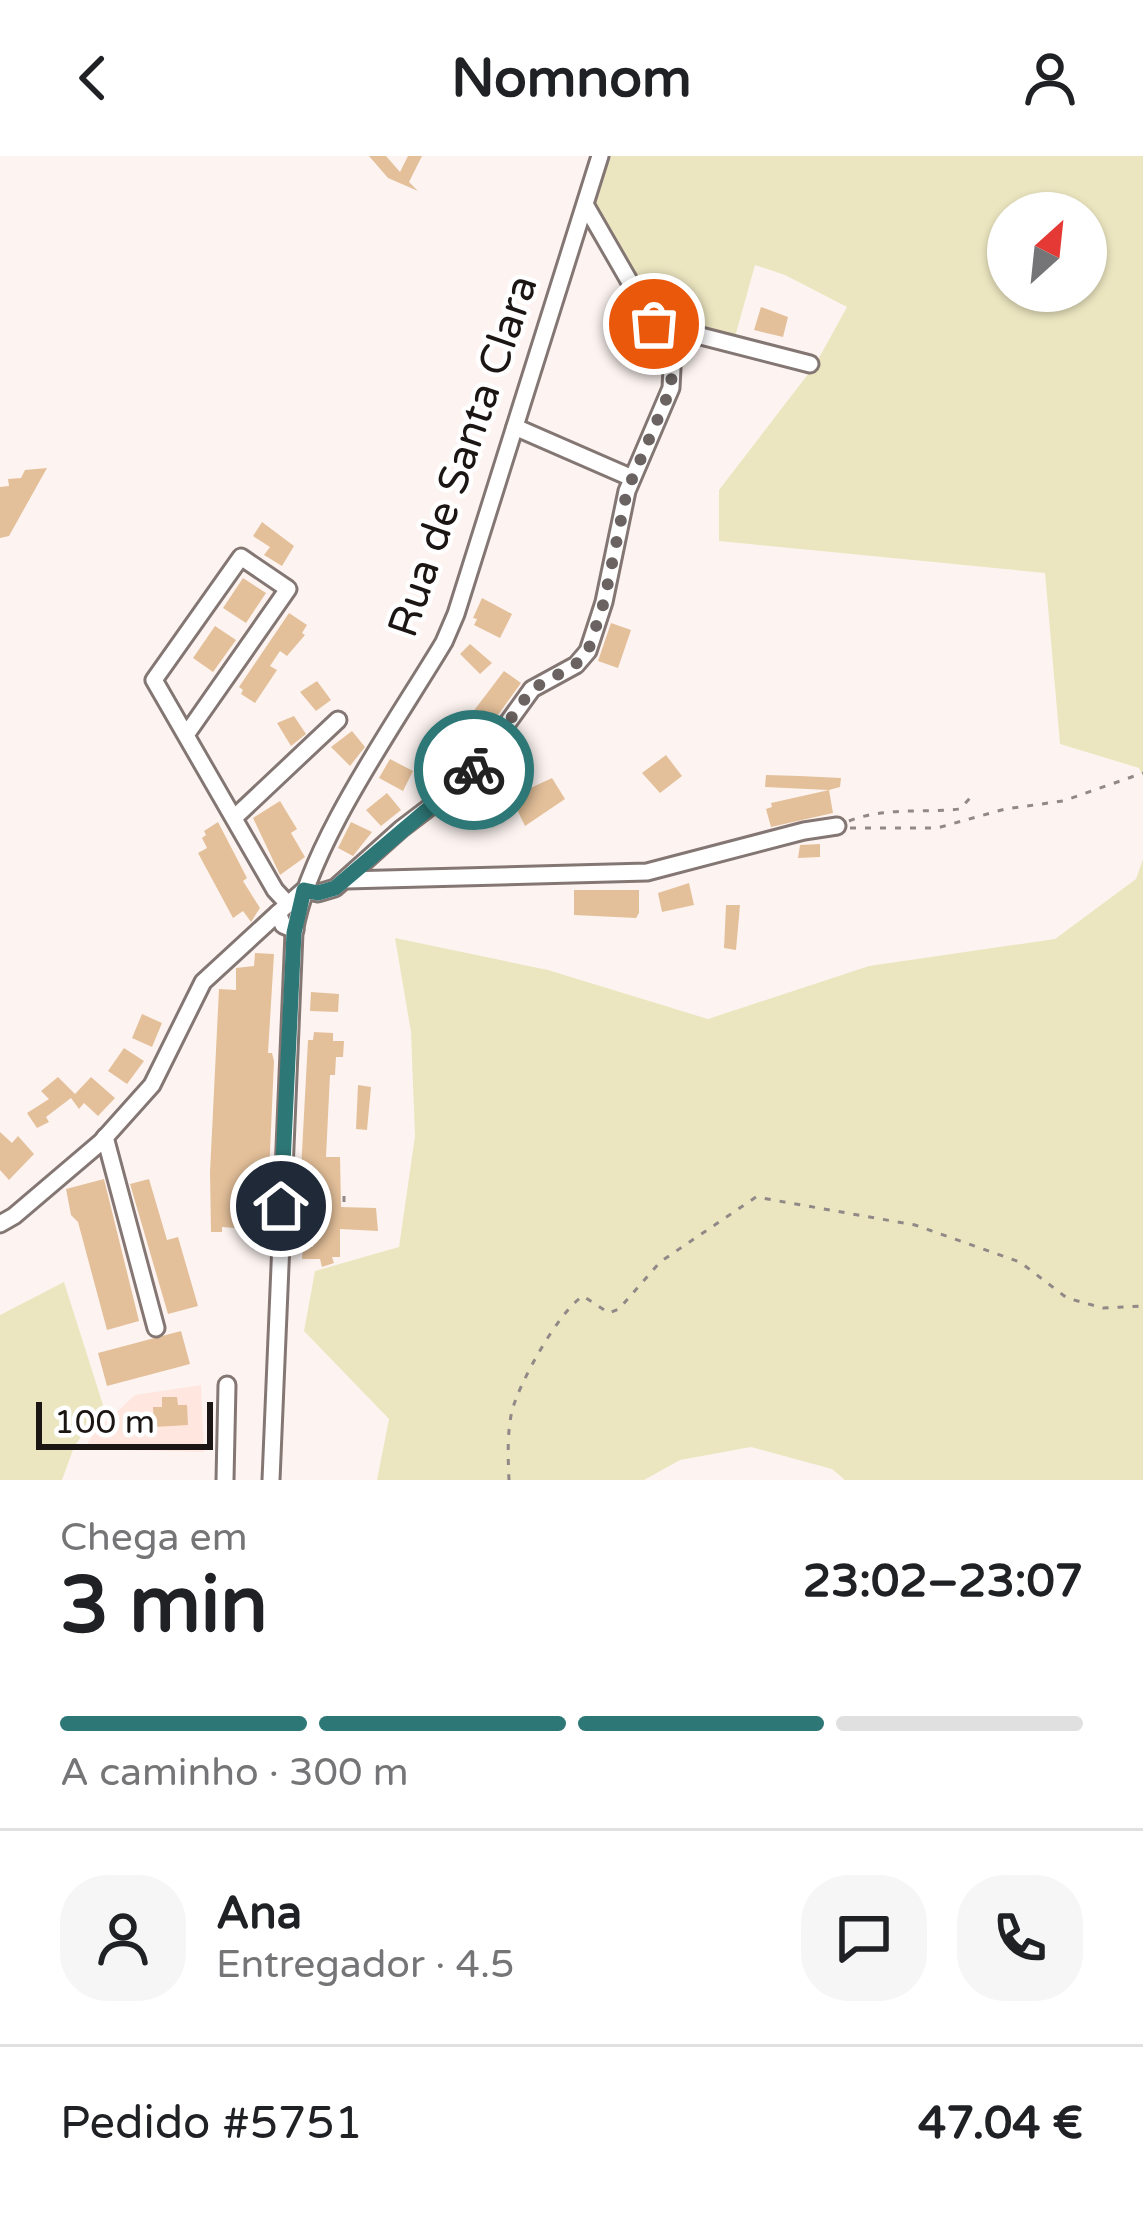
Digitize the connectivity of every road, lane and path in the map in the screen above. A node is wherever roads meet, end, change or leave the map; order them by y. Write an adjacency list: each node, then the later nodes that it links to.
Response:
1 (600, 156): 2 (street, Rua de Santa Clara)
2 (586, 206): 3 (street); 5 (street, Rua de Santa Clara)
3 (654, 324): 4 (street); 6 (street)
4 (809, 364)
5 (515, 427): 6 (street); 14 (street, Rua de Santa Clara)
6 (632, 478): 13 (street)
7 (338, 720): 11 (street)
8 (186, 735): 8 (street); 11 (street)
9 (1143, 773): 12 (path)
10 (970, 798): 12 (path)
11 (235, 818): 14 (street)
12 (837, 826): 13 (street)
13 (346, 880): 14 (street)
14 (293, 901): 15 (street); 15 (street); 16 (street)
15 (295, 930): 24 (street)
16 (105, 1137): 19 (street); 21 (street)
17 (344, 1194): 18 (path)
18 (344, 1202)
19 (0, 1224)
20 (1143, 1306): 25 (path)
21 (156, 1328)
22 (226, 1385): 23 (street)
23 (225, 1480)
24 (271, 1480)
25 (509, 1480)

